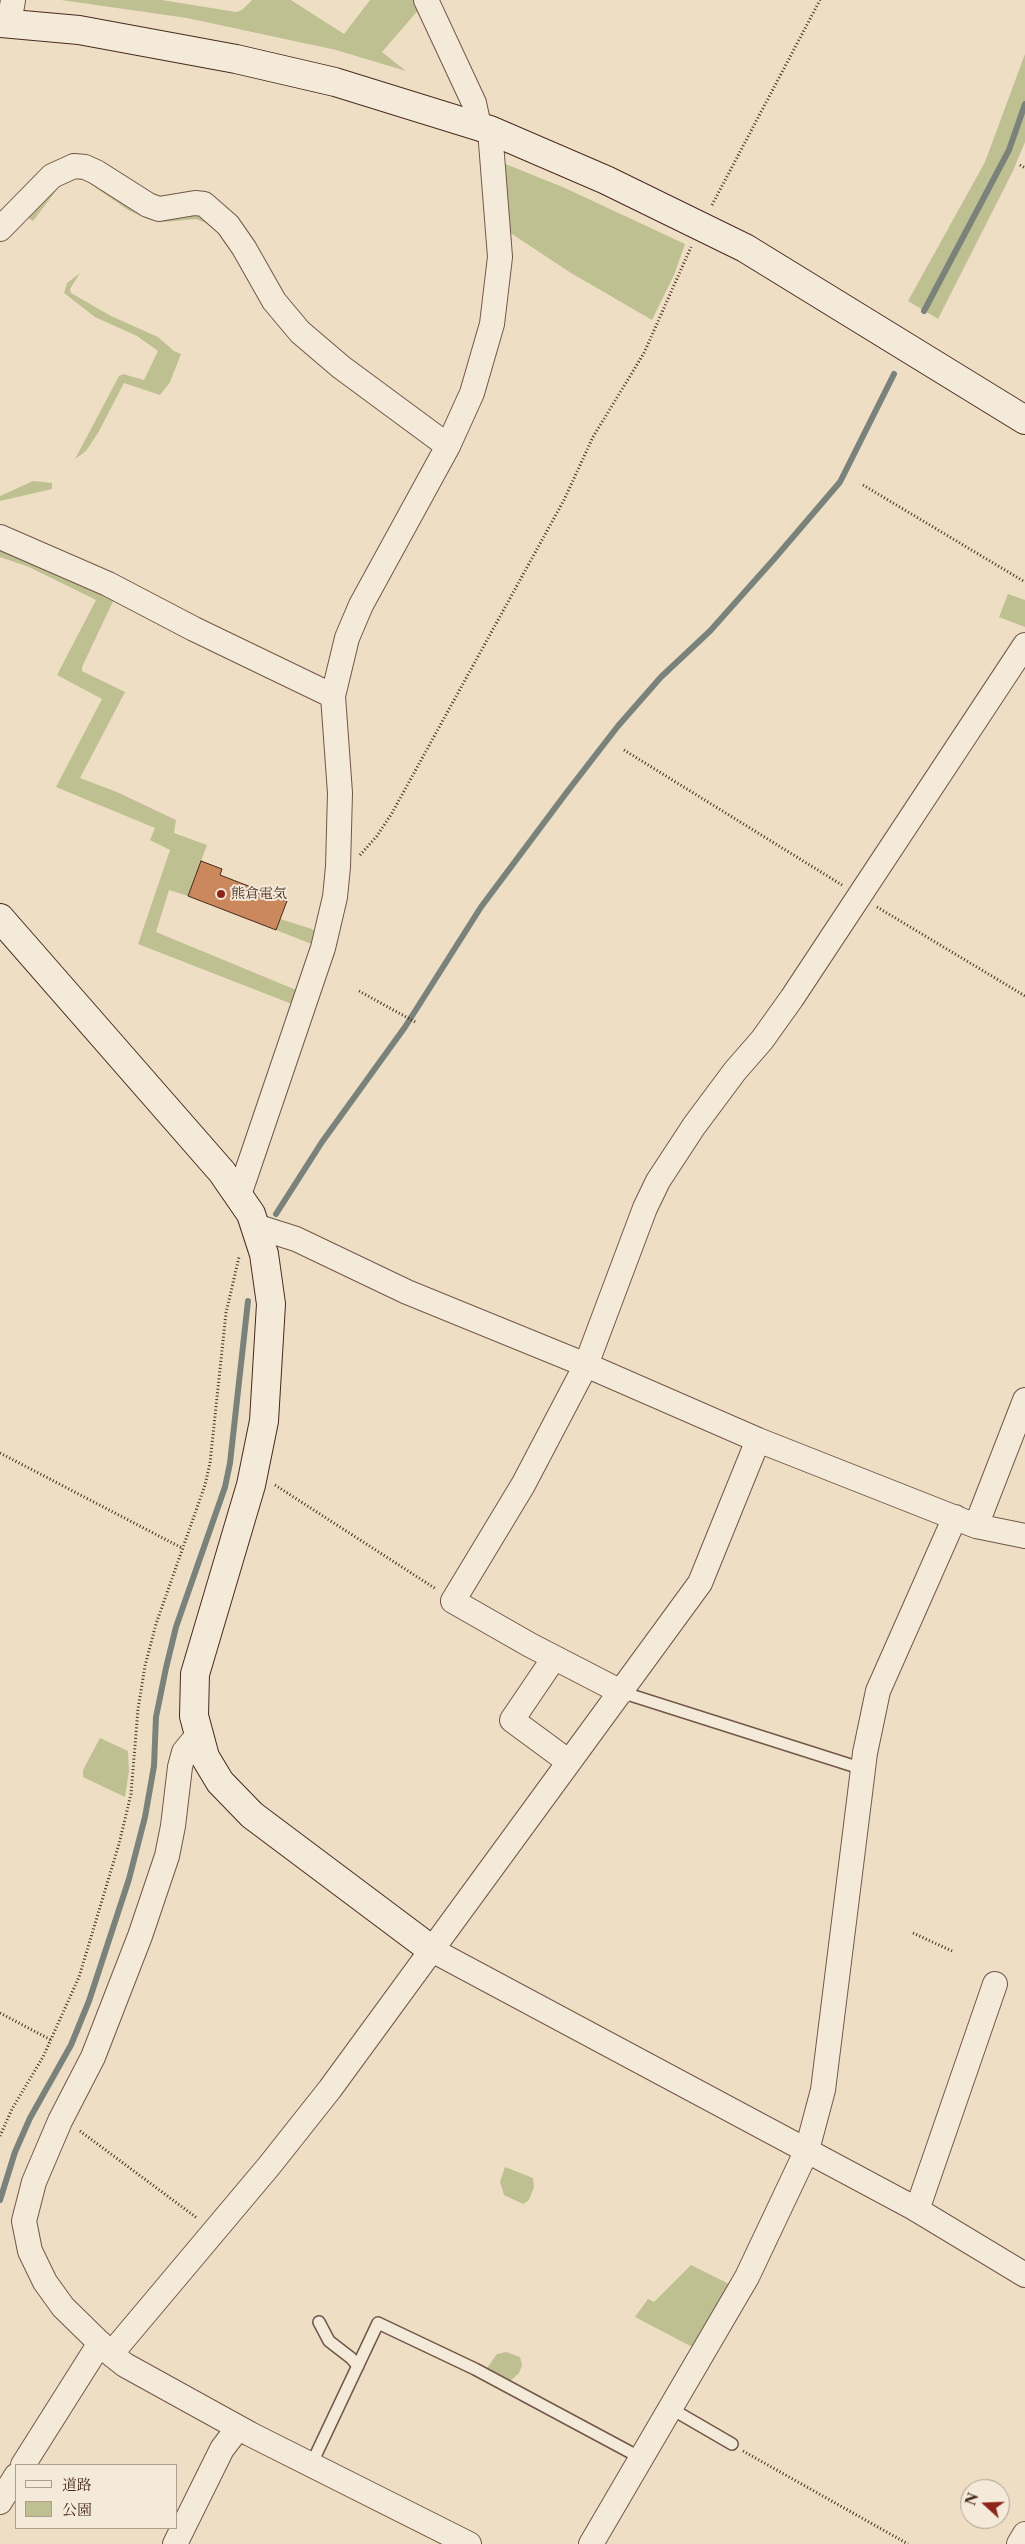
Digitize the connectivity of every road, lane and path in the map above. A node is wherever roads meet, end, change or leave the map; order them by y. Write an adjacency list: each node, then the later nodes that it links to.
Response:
1 (426, 0): 4 (street)
2 (820, 0): 7 (path)
3 (8, 16): 4 (street)
4 (484, 128): 7 (street); 10 (street)
5 (1020, 165): 6 (path)
6 (1025, 168)
7 (702, 225): 9 (street); 17 (path)
8 (0, 229): 10 (street)
9 (1025, 420)
10 (448, 446): 15 (street)
11 (863, 486): 13 (path)
12 (0, 537): 15 (street)
13 (1025, 582)
14 (1025, 645): 18 (street)
15 (333, 696): 17 (street)
16 (624, 750): 18 (path)
17 (338, 867): 23 (street)
18 (860, 896): 21 (path); 26 (street)
19 (0, 918): 23 (street)
20 (359, 991): 22 (path)
21 (1025, 996)
22 (417, 1023)
23 (239, 1195): 24 (street)
24 (255, 1226): 26 (street); 30 (street)
25 (241, 1249): 33 (path)
26 (586, 1365): 28 (street); 34 (street)
27 (1025, 1400): 31 (street)
28 (758, 1440): 31 (street); 36 (street)
29 (0, 1453): 33 (path)
30 (254, 1471): 34 (path); 37 (street)
31 (965, 1522): 32 (street); 39 (street)
32 (1025, 1536)
33 (182, 1548): 45 (path)
34 (453, 1601): 35 (street)
35 (554, 1658): 36 (street); 38 (street)
36 (621, 1692): 38 (street); 39 (lane)
37 (198, 1735): 41 (street); 46 (street)
38 (569, 1762): 41 (street)
39 (863, 1769): 48 (street)
40 (914, 1933): 42 (path)
41 (432, 1950): 48 (street); 50 (street)
42 (952, 1951)
43 (995, 1984): 49 (street)
44 (0, 2013): 45 (path)
45 (51, 2040): 47 (path)
46 (62, 2117): 50 (path); 53 (street)
47 (0, 2136)
48 (806, 2150): 49 (street); 55 (street)
49 (917, 2210): 51 (street)
50 (213, 2231): 53 (street)
51 (1025, 2275)
52 (319, 2322): 54 (lane)
53 (105, 2349): 56 (street); 59 (street)
54 (358, 2366): 58 (lane); 60 (lane)
55 (670, 2408): 57 (lane); 58 (street)
56 (238, 2428): 60 (street); 64 (street)
57 (732, 2444): 67 (path)
58 (641, 2458): 66 (street)
59 (24, 2464)
60 (311, 2465): 65 (street)
61 (15, 2478): 62 (street)
62 (0, 2502)
63 (1025, 2534): 68 (street)
64 (175, 2544)
65 (469, 2544)
66 (591, 2544)
67 (908, 2544)
68 (1019, 2544)

